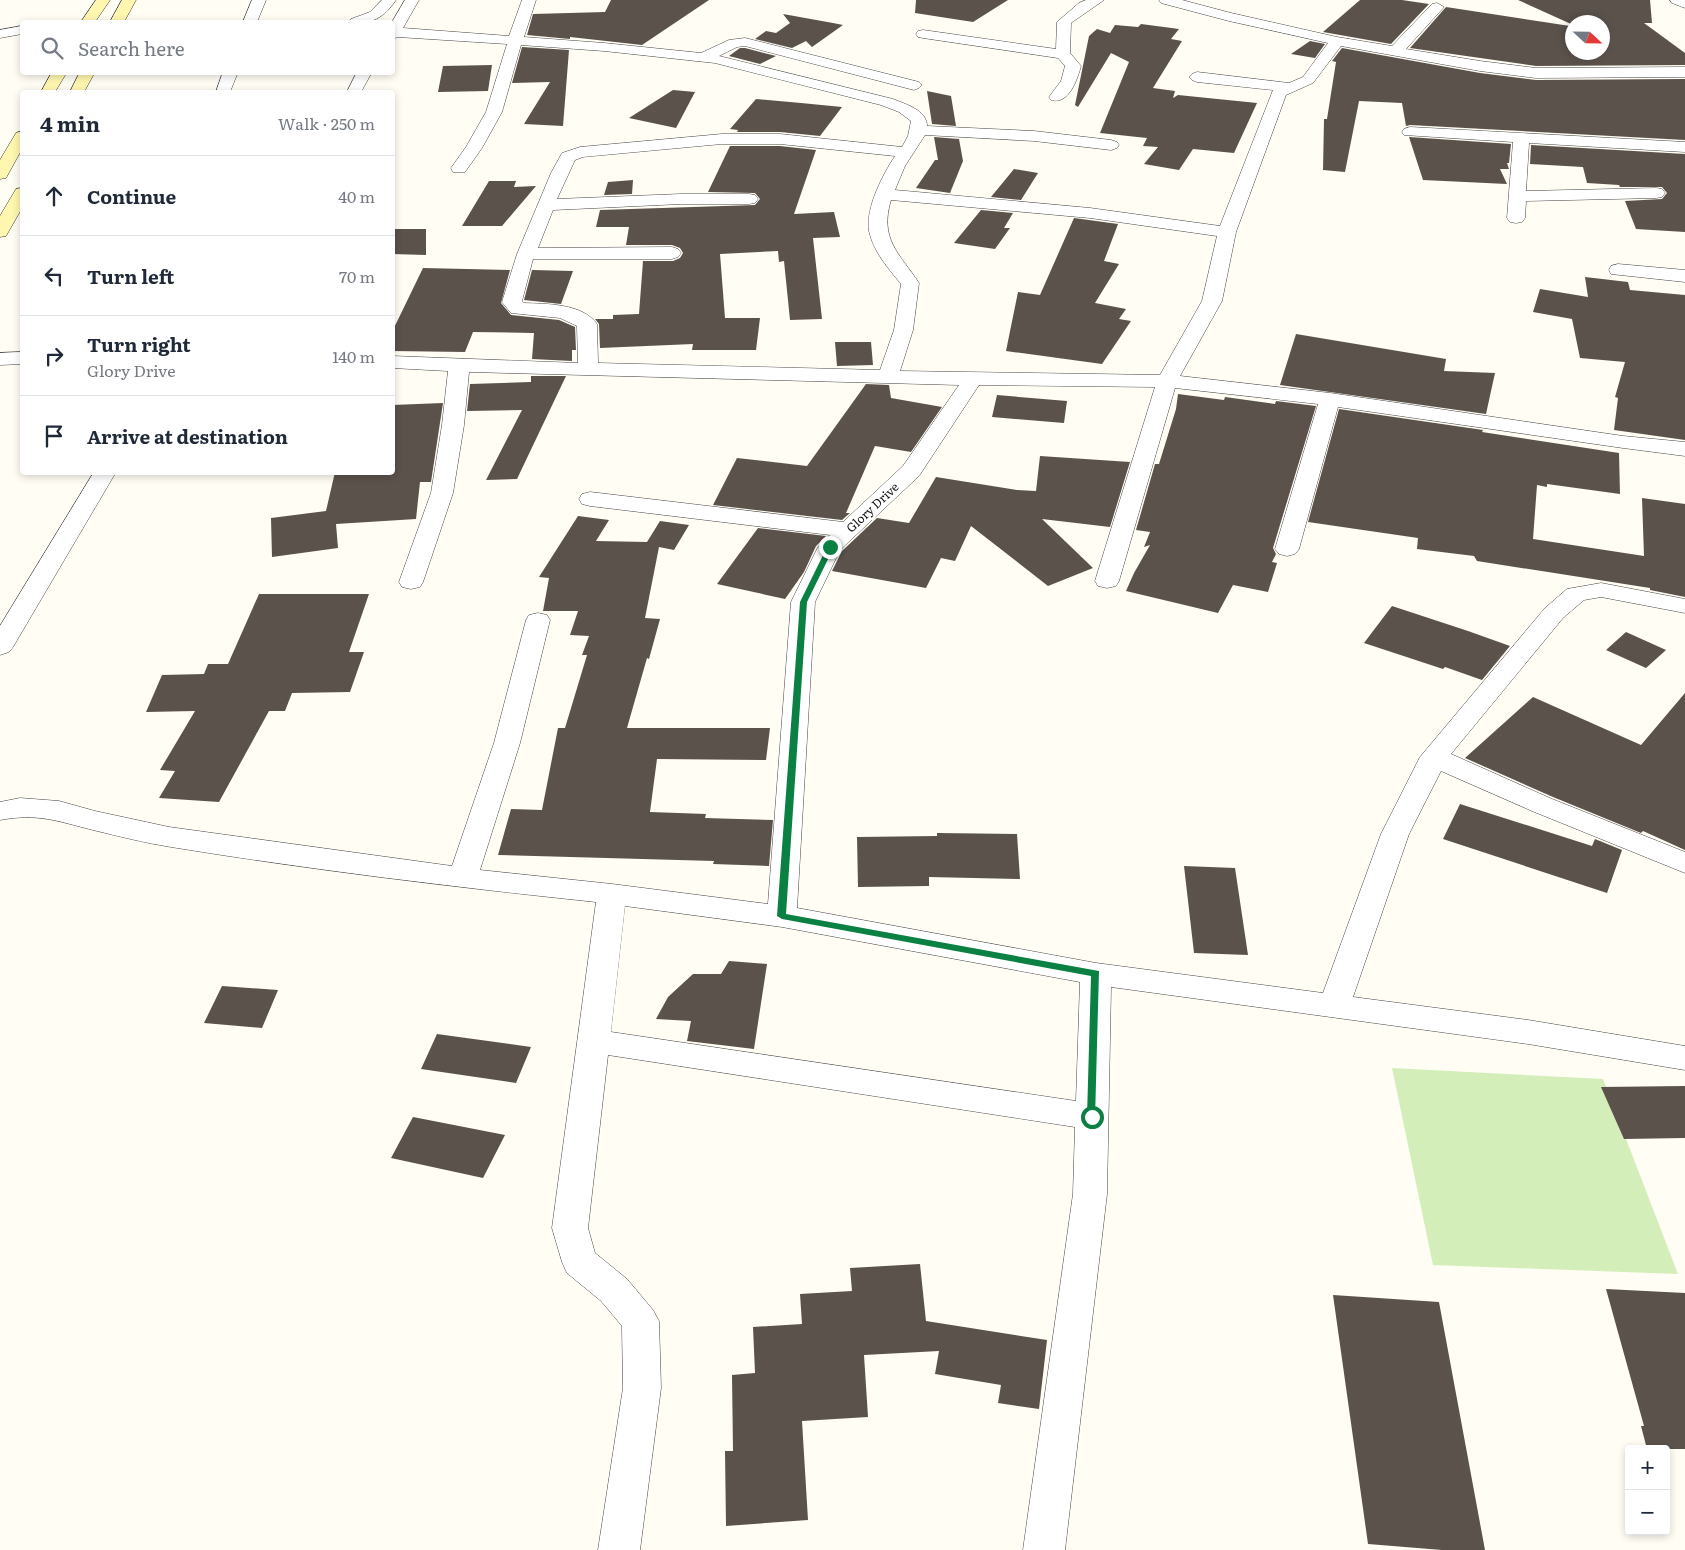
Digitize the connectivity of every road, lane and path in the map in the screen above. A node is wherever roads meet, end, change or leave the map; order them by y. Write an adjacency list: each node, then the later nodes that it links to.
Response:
1 (102, 0): 12 (main road)
2 (129, 0): 13 (main road)
3 (259, 0): 14 (street)
4 (389, 0): 15 (street)
5 (412, 0): 17 (street)
6 (529, 0): 21 (street)
7 (1097, 0): 24 (street)
8 (1166, 0): 22 (street)
9 (1677, 0): 10 (street)
10 (1685, 4)
11 (1437, 7): 23 (street)
12 (89, 20)
13 (118, 20)
14 (251, 20)
15 (362, 20)
16 (20, 30): 19 (street)
17 (395, 31)
18 (395, 33): 21 (street)
19 (0, 34)
20 (922, 34): 24 (street)
21 (514, 41): 25 (street); 46 (street)
22 (1337, 41): 23 (street); 33 (street)
23 (1395, 52): 26 (street)
24 (1063, 54): 38 (street)
25 (704, 57): 32 (street); 39 (street)
26 (1685, 72)
27 (58, 75): 34 (main road)
28 (86, 75): 35 (main road)
29 (230, 75): 36 (street)
30 (363, 75): 37 (street)
31 (1197, 78): 33 (street)
32 (914, 85)
33 (1288, 87): 56 (street)
34 (49, 90)
35 (78, 90)
36 (224, 90)
37 (355, 90)
38 (1057, 97)
39 (920, 130): 43 (street); 45 (street)
40 (1410, 132): 41 (street)
41 (1521, 138): 44 (street); 50 (street)
42 (20, 139): 47 (main road)
43 (1111, 144)
44 (1685, 147)
45 (906, 152): 49 (street); 53 (street)
46 (459, 168)
47 (0, 174)
48 (1656, 193): 50 (street)
49 (884, 194): 56 (street); 66 (street)
50 (1517, 196): 54 (street)
51 (20, 197): 55 (main road)
52 (749, 199): 53 (street)
53 (546, 205): 58 (street)
54 (1516, 218)
55 (0, 232)
56 (1227, 232): 68 (street)
57 (672, 253): 58 (street)
58 (526, 254): 65 (street)
59 (1618, 270): 60 (street)
60 (1685, 276)
61 (20, 358): 62 (street)
62 (0, 359)
63 (395, 362): 64 (street)
64 (459, 366): 65 (street); 76 (street)
65 (588, 369): 66 (street)
66 (888, 376): 67 (street)
67 (973, 379): 68 (street); 73 (street, Glory Drive)
68 (1166, 381): 69 (street); 75 (street)
69 (1330, 399): 70 (street); 74 (street)
70 (1685, 449)
71 (103, 475): 79 (street)
72 (590, 499): 73 (street)
73 (848, 530): 85 (street, Glory Drive)
74 (1287, 549)
75 (1107, 581)
76 (411, 582)
77 (1685, 606): 80 (street)
78 (538, 620): 83 (street)
79 (0, 647)
80 (1434, 757): 82 (street); 87 (street)
81 (0, 810): 83 (street)
82 (1685, 863)
83 (463, 878): 84 (street)
84 (612, 894): 85 (street); 88 (street)
85 (782, 916): 86 (street)
86 (1096, 974): 87 (street); 90 (street)
87 (1334, 1005): 89 (street)
88 (593, 1041): 90 (street); 91 (street)
89 (1685, 1058)
90 (1092, 1117): 92 (street)
91 (619, 1550)
92 (1044, 1550)

